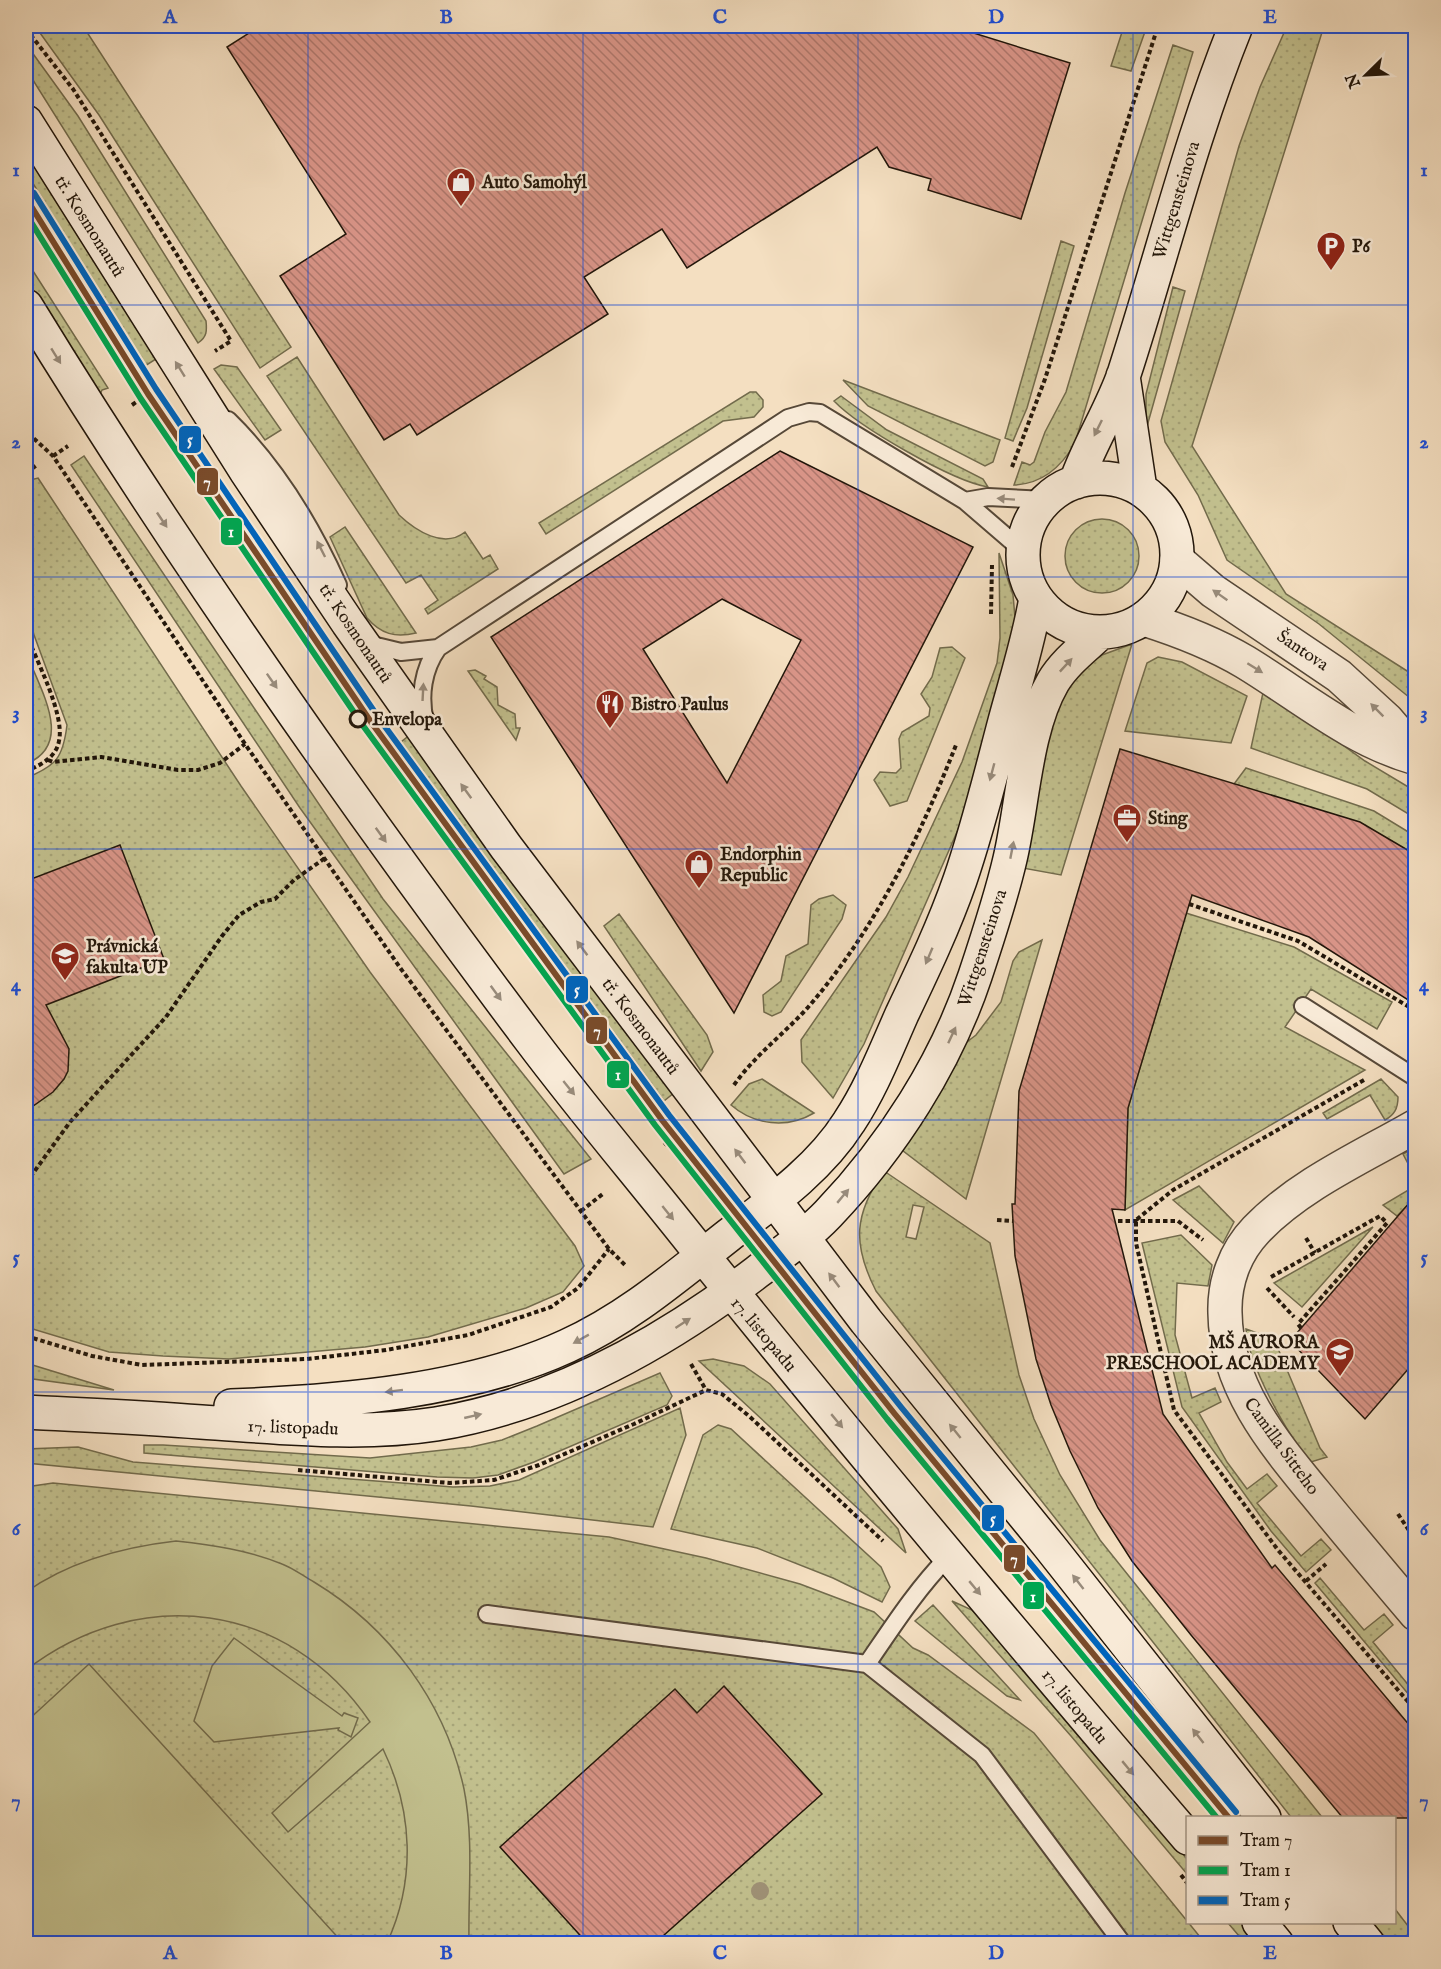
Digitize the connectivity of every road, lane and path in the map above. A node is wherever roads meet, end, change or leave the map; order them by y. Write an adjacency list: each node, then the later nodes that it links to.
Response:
1 (1158, 26): 14 (path)
2 (1236, 26): 7 (street, Wittgensteinova)
3 (26, 29): 6 (path)
4 (26, 122): 26 (street, tř. Kosmonautů, one-way to 4)
5 (26, 306): 59 (street, one-way to 59)
6 (231, 341)
7 (1123, 376): 16 (street, Wittgensteinova, one-way to 16); 17 (street, Wittgensteinova)
8 (158, 388): 9 (path)
9 (126, 409)
10 (26, 426): 12 (path)
11 (76, 441): 12 (path)
12 (53, 456): 32 (path)
13 (37, 465): 15 (path)
14 (1011, 471)
15 (26, 473)
16 (1076, 482): 17 (street); 18 (street)
17 (1140, 489): 21 (street)
18 (1046, 500): 19 (lane, one-way to 19); 20 (street)
19 (965, 501): 20 (lane); 29 (lane)
20 (1023, 551): 23 (street)
21 (1177, 560): 24 (street); 33 (street, Šantova, one-way to 21)
22 (992, 562): 25 (path)
23 (1036, 598): 27 (street); 50 (street, one-way to 50)
24 (1144, 619): 27 (street); 33 (street, Šantova, one-way to 33)
25 (990, 624)
26 (355, 632): 29 (lane); 30 (street, tř. Kosmonautů)
27 (1101, 632): 56 (street, Wittgensteinova, one-way to 27)
28 (26, 633): 34 (path)
29 (438, 648): 30 (lane, one-way to 29)
30 (429, 739): 50 (street, tř. Kosmonautů, one-way to 30)
31 (958, 740): 46 (path)
32 (245, 744): 34 (path); 36 (path)
33 (1416, 756)
34 (48, 760): 35 (path)
35 (26, 771)
36 (325, 858): 48 (path); 51 (path)
37 (1189, 904): 39 (path)
38 (1251, 917): 39 (path)
39 (1249, 925): 41 (path)
40 (1344, 959): 41 (path)
41 (1341, 965): 43 (path)
42 (1303, 1006): 45 (lane)
43 (1416, 1011)
44 (1372, 1075): 53 (path)
45 (1416, 1078)
46 (731, 1089)
47 (1416, 1126): 77 (street, Camilla Sitteho)
48 (26, 1183)
49 (611, 1188): 51 (path)
50 (774, 1200): 56 (street, tř. Kosmonautů); 59 (street, 17. listopadu)
51 (581, 1211): 58 (path)
52 (997, 1220): 54 (path)
53 (1136, 1220): 55 (path); 57 (path); 75 (path)
54 (1013, 1221)
55 (1118, 1221)
56 (802, 1238): 61 (street, Wittgensteinova); 80 (street, one-way to 56)
57 (1210, 1246)
58 (609, 1249): 60 (path); 64 (path)
59 (703, 1256): 61 (street); 68 (street, 17. listopadu, one-way to 68)
60 (630, 1270)
61 (732, 1292): 68 (street, 17. listopadu, one-way to 61); 73 (street, 17. listopadu, one-way to 73)
62 (1294, 1317): 63 (path)
63 (1301, 1328)
64 (26, 1336)
65 (690, 1362): 66 (path)
66 (706, 1390): 69 (path); 72 (path)
67 (26, 1412): 68 (street, 17. listopadu)
68 (83, 1415)
69 (512, 1475)
70 (1398, 1514): 71 (path)
71 (1416, 1541)
72 (886, 1544)
73 (948, 1557): 78 (lane); 81 (street, 17. listopadu, one-way to 81)
74 (1328, 1562): 75 (path)
75 (1306, 1581): 79 (path)
76 (487, 1614): 78 (lane)
77 (1416, 1614)
78 (867, 1664): 84 (lane)
79 (1416, 1711)
80 (1262, 1816)
81 (1186, 1836)
82 (1260, 1924): 85 (street)
83 (1351, 1924): 86 (street)
84 (1123, 1944)
85 (1277, 1944)
86 (1368, 1944)

